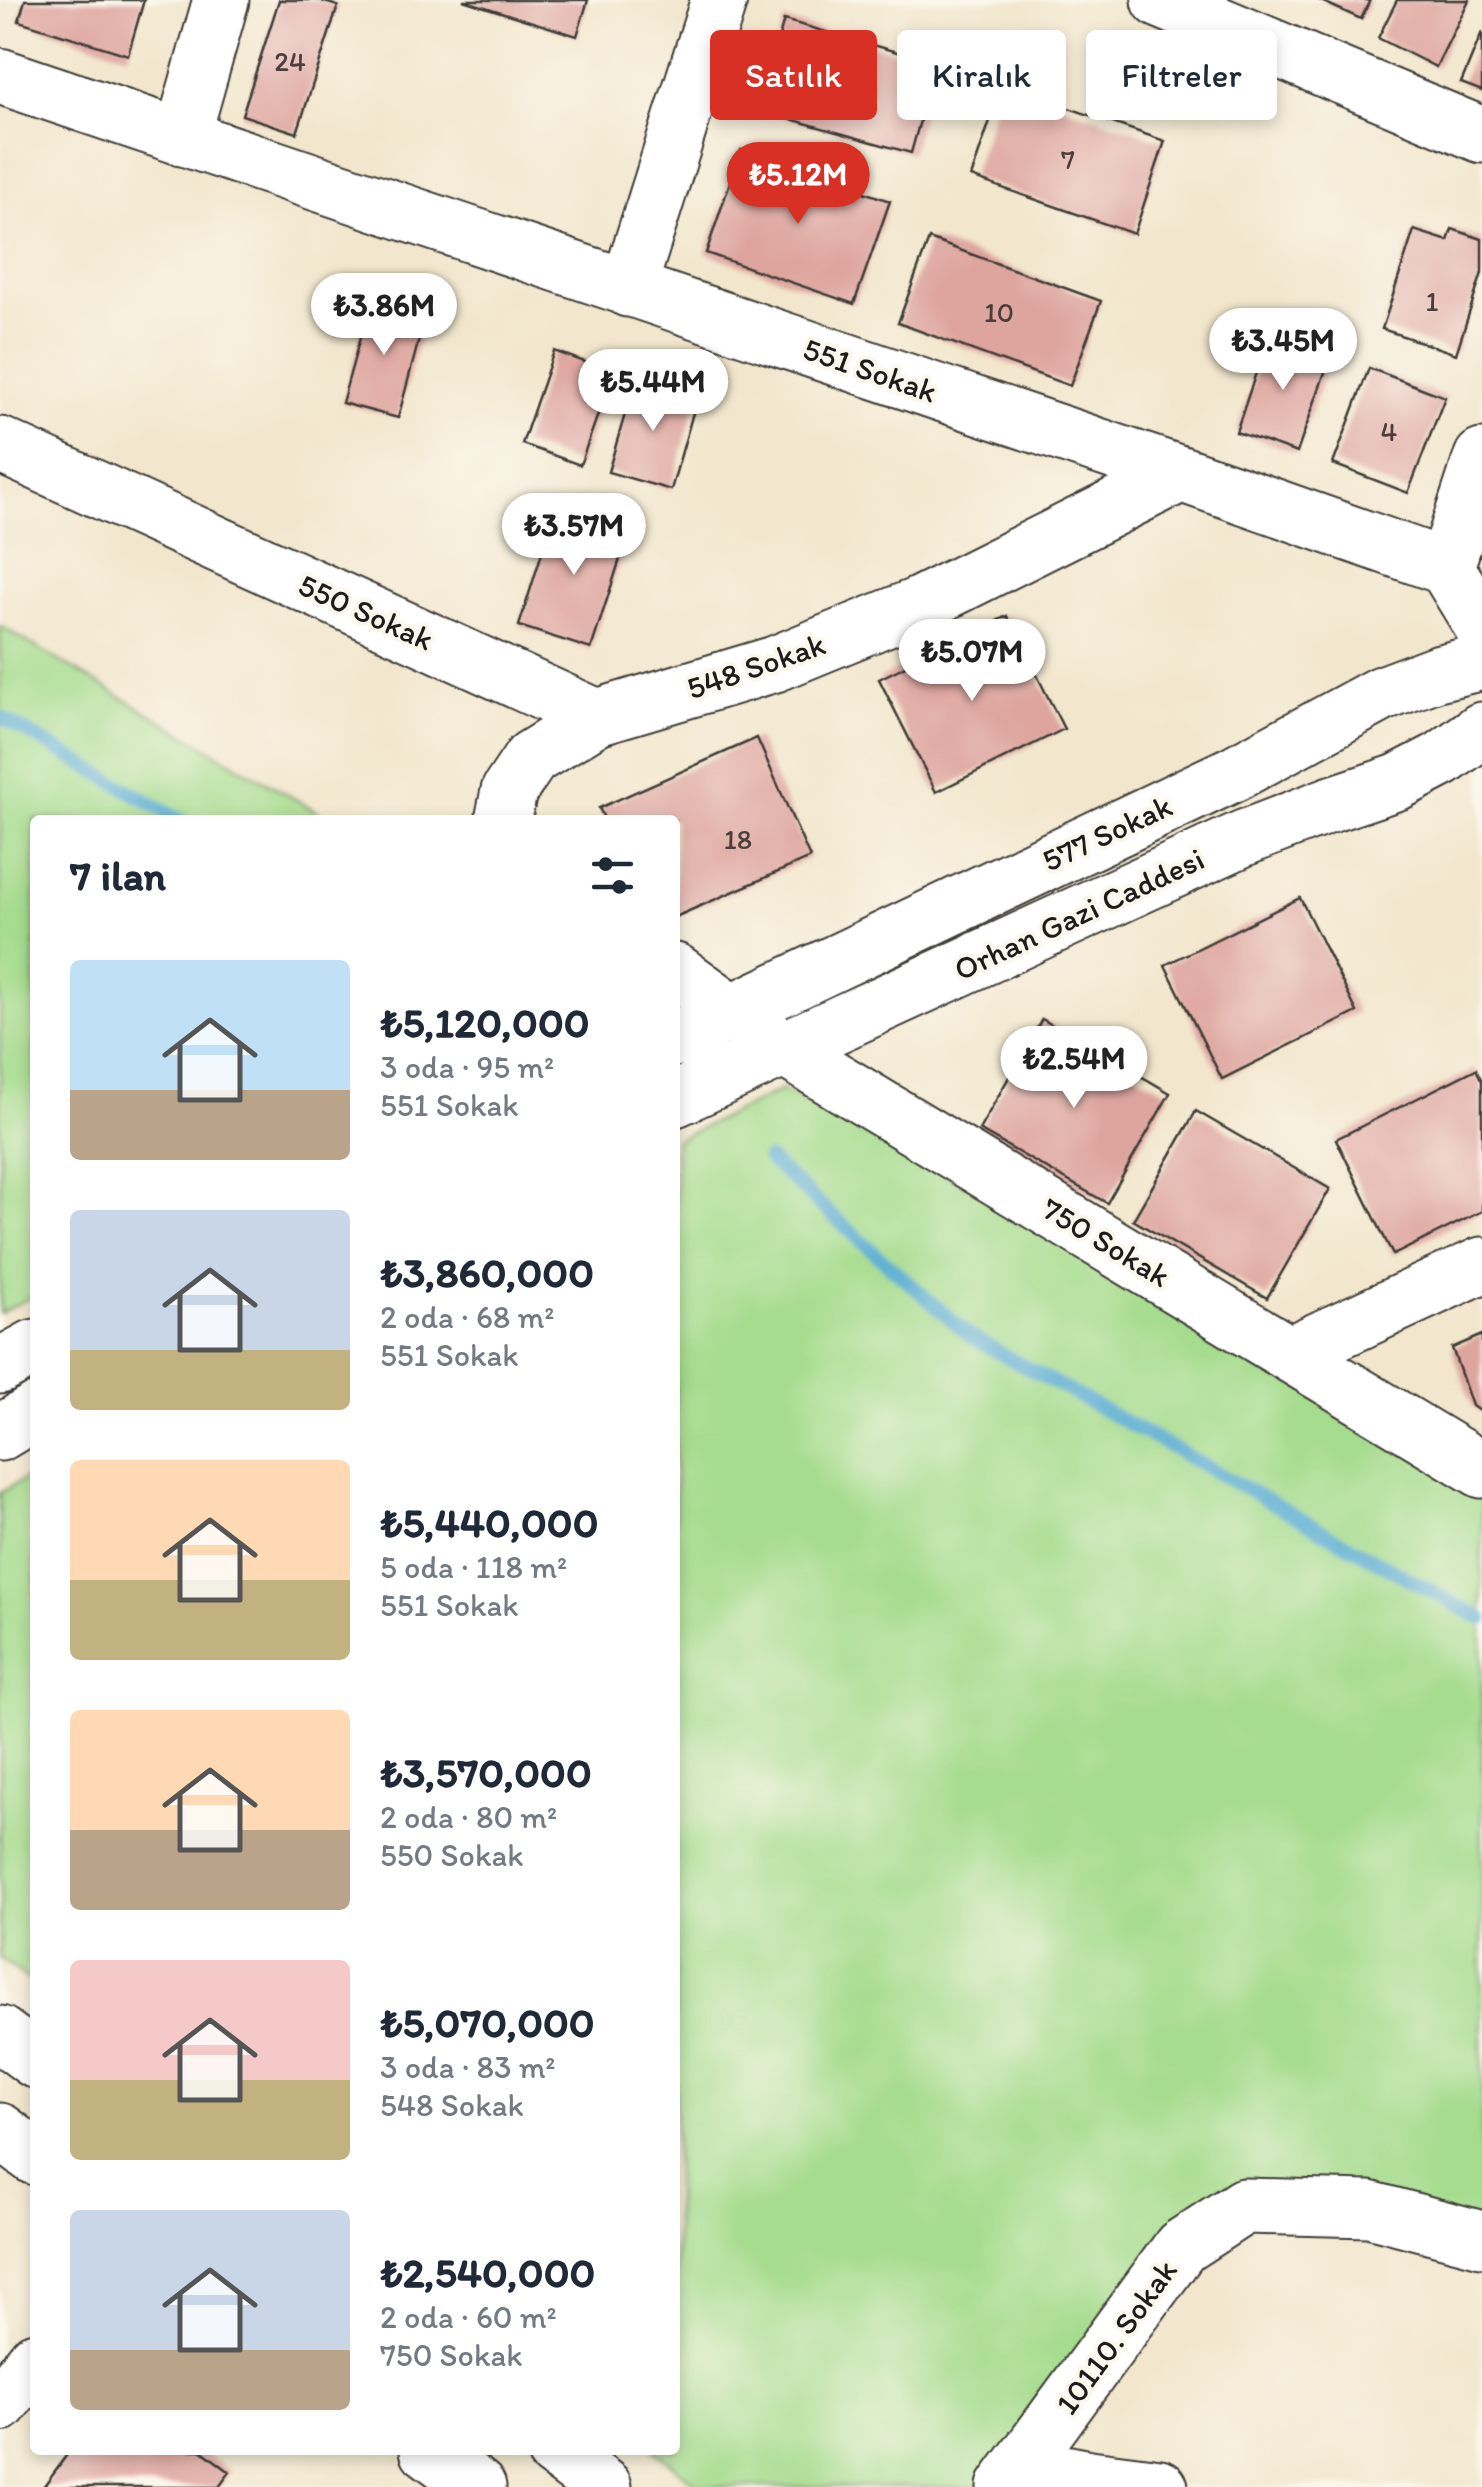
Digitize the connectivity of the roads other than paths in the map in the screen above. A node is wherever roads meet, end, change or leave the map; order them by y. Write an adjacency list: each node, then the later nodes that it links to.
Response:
1 (221, 0): 6 (street)
2 (719, 0): 7 (street)
3 (1160, 0): 5 (street)
4 (0, 76): 6 (street, 551 Sokak)
5 (1482, 135)
6 (182, 138): 7 (street, 551 Sokak)
7 (628, 289): 10 (street, 551 Sokak)
8 (0, 445): 14 (street, 550 Sokak)
9 (1482, 456): 11 (street)
10 (1181, 474): 11 (street, 551 Sokak); 14 (street, 548 Sokak)
11 (1446, 567): 12 (street)
12 (1482, 626)
13 (1482, 662): 18 (street, 577 Sokak)
14 (598, 717): 16 (street)
15 (1482, 730): 20 (street, Orhan Gazi Caddesi)
16 (504, 815)
17 (680, 974): 18 (street)
18 (733, 1011): 19 (street); 20 (street, 750 Sokak)
19 (680, 1037)
20 (784, 1050): 21 (street, Orhan Gazi Caddesi); 24 (street, 750 Sokak)
21 (680, 1098)
22 (1482, 1265): 24 (street)
23 (30, 1350): 25 (street)
24 (1290, 1352): 28 (street, 750 Sokak)
25 (0, 1366)
26 (30, 1415): 27 (street)
27 (0, 1434)
28 (1482, 1470)
29 (0, 2034): 30 (street)
30 (30, 2056)
31 (0, 2132): 32 (street)
32 (30, 2153)
33 (1482, 2240): 38 (street, 10110. Sokak)
34 (30, 2366): 35 (street)
35 (0, 2404)
36 (435, 2455): 39 (street)
37 (561, 2455): 40 (street)
38 (1014, 2476): 41 (street)
39 (478, 2487)
40 (604, 2487)
41 (1160, 2487)

